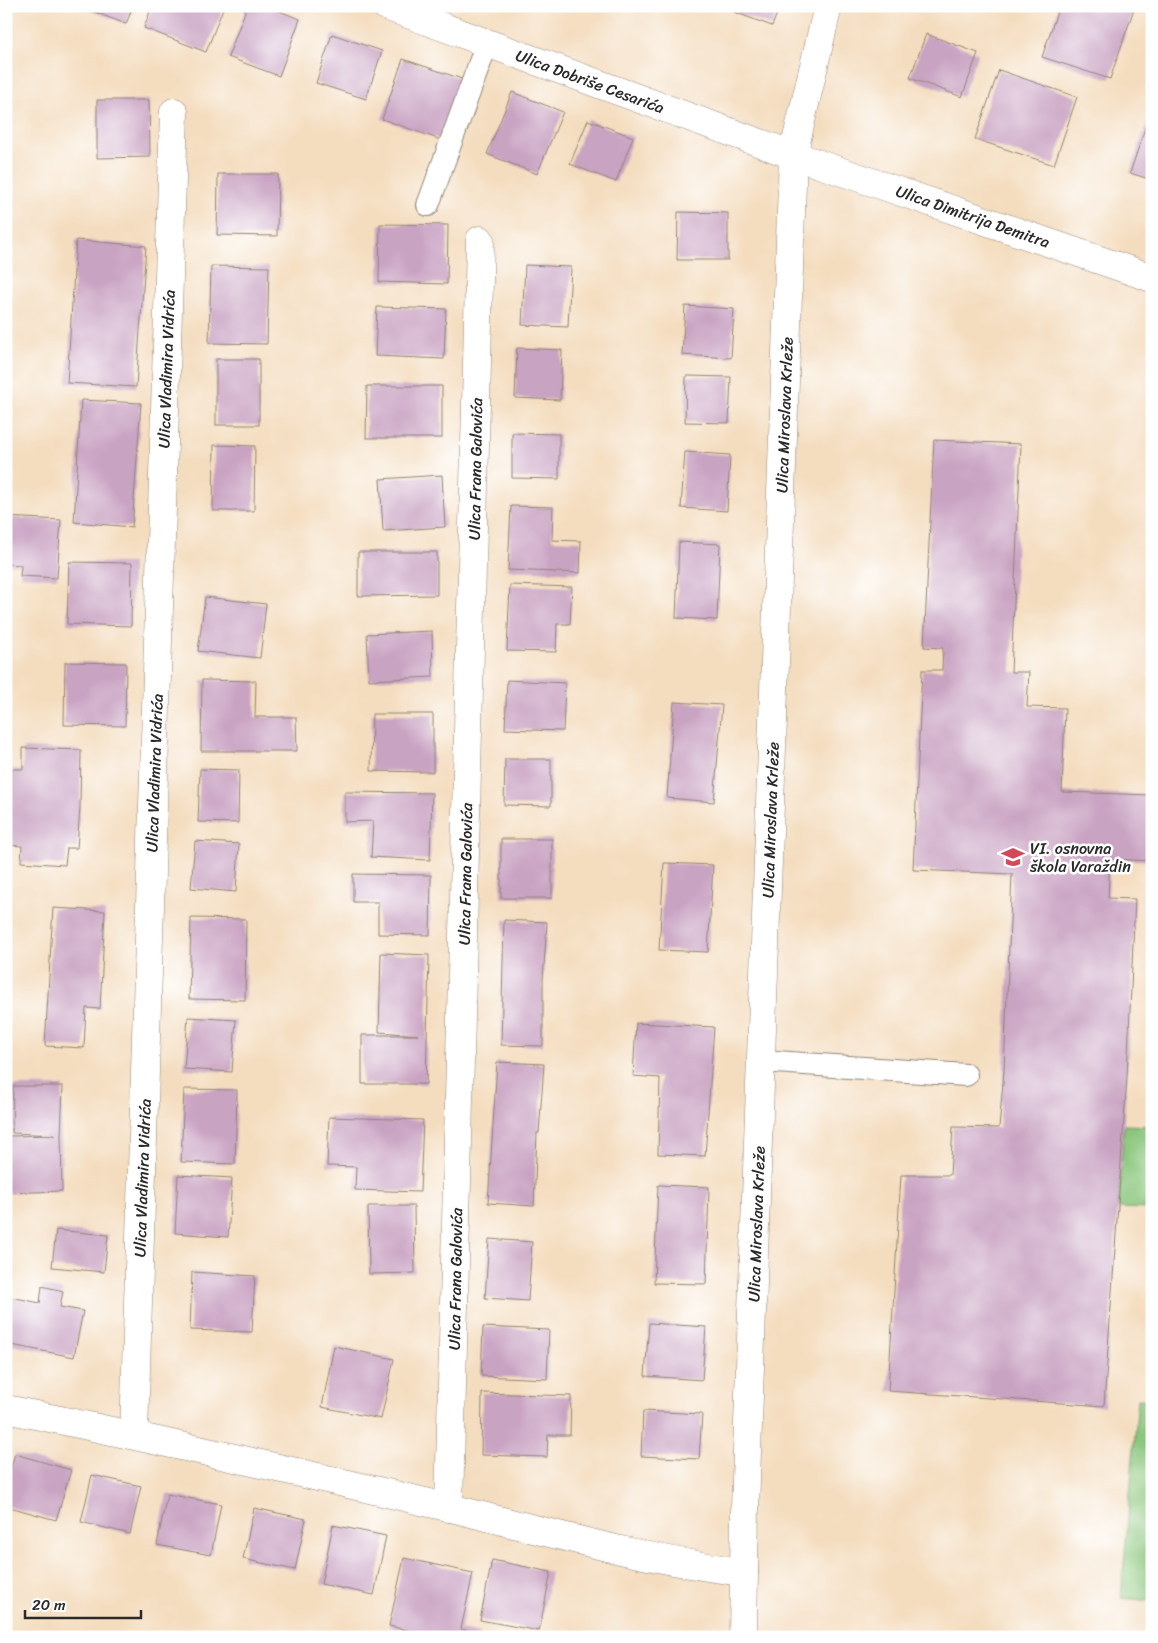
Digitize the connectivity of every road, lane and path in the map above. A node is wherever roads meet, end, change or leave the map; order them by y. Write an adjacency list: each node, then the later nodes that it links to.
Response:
1 (386, 6): 3 (street, Ulica Dobriše Cesarića)
2 (828, 6): 5 (street, Ulica Miroslava Krleže)
3 (487, 43): 5 (street, Ulica Dobriše Cesarića); 6 (lane)
4 (174, 112): 12 (street, Ulica Vladimira Vidrića)
5 (793, 155): 8 (street, Ulica Dimitrija Demitra); 9 (street, Ulica Miroslava Krleže)
6 (428, 205)
7 (480, 240): 13 (street, Ulica Frana Galovića)
8 (1152, 278)
9 (762, 1061): 10 (lane); 14 (street, Ulica Miroslava Krleže)
10 (966, 1075)
11 (6, 1409): 12 (street)
12 (134, 1435): 13 (street)
13 (450, 1508): 14 (street)
14 (744, 1572): 15 (street, Ulica Miroslava Krleže)
15 (743, 1637)

